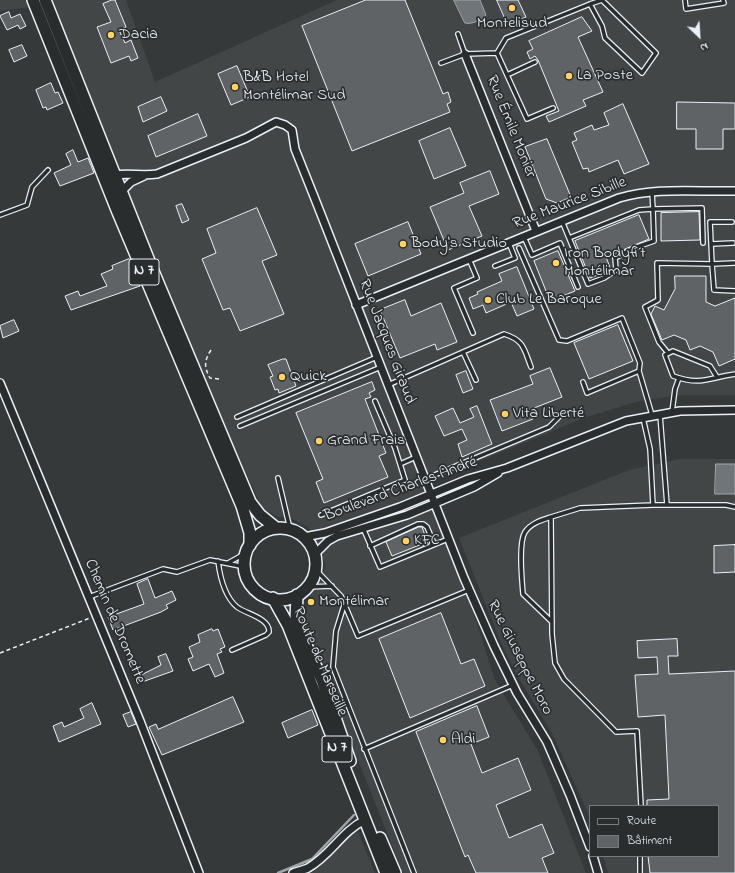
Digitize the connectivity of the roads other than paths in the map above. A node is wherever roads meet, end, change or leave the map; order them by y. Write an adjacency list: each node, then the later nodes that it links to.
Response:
1 (33, 0): 79 (main road, N 7)
2 (45, 0): 14 (main road, N 7)
3 (685, 0): 4 (lane)
4 (723, 0)
5 (590, 4): 5 (lane); 7 (lane)
6 (458, 34): 8 (lane, Rue Émile Monier)
7 (497, 53): 8 (lane); 11 (lane)
8 (465, 54): 10 (lane); 23 (street, Rue Émile Monier)
9 (535, 62): 11 (lane)
10 (441, 63)
11 (507, 75): 12 (lane)
12 (553, 108)
13 (48, 170): 20 (lane)
14 (114, 175): 15 (street); 18 (main road, N 7)
15 (144, 176): 18 (street); 37 (street, Rue Jacques Giraud)
16 (652, 191): 17 (street, Rue Maurice Sibille); 19 (lane); 21 (street, Rue Maurice Sibille)
17 (735, 191)
18 (121, 192): 73 (main road, N 7)
19 (653, 209): 25 (lane); 25 (lane); 27 (lane)
20 (0, 215)
21 (562, 221): 23 (street, Rue Maurice Sibille); 25 (lane)
22 (732, 222): 29 (lane)
23 (536, 231): 24 (street, Rue Maurice Sibille)
24 (524, 236): 26 (street, Rue Maurice Sibille); 35 (lane)
25 (569, 238)
26 (508, 242): 31 (street, Rue Maurice Sibille); 34 (lane)
27 (704, 243)
28 (733, 243): 29 (lane)
29 (711, 244): 33 (lane)
30 (520, 248): 44 (lane)
31 (469, 259): 37 (street, Rue Maurice Sibille); 38 (lane)
32 (734, 263): 33 (lane)
33 (712, 264): 36 (lane); 40 (lane)
34 (495, 266)
35 (578, 287)
36 (735, 291)
37 (356, 305): 41 (street, Rue Jacques Giraud)
38 (473, 334)
39 (463, 352): 42 (lane); 48 (lane); 51 (lane)
40 (668, 353): 46 (lane); 47 (lane)
41 (377, 357): 43 (street, Rue Jacques Giraud); 58 (lane)
42 (531, 367)
43 (381, 368): 51 (street, Rue Jacques Giraud); 60 (lane)
44 (639, 371): 49 (lane); 57 (lane)
45 (735, 374): 46 (lane)
46 (717, 377): 47 (lane)
47 (679, 378): 55 (lane)
48 (476, 380)
49 (583, 382)
50 (0, 383): 89 (street, Chemin de Dromette)
51 (388, 385): 61 (street, Rue Jacques Giraud)
52 (375, 401): 62 (lane)
53 (735, 410): 55 (street, Boulevard Charles André)
54 (564, 412): 65 (lane)
55 (672, 412): 56 (street, Boulevard Charles André)
56 (660, 414): 57 (street, Boulevard Charles André); 68 (lane)
57 (652, 415): 59 (street, Boulevard Charles André)
58 (237, 417)
59 (643, 417): 63 (street, Boulevard Charles André); 67 (lane)
60 (240, 426)
61 (416, 457): 62 (lane); 65 (street, Rue Jacques Giraud)
62 (400, 464): 70 (lane)
63 (507, 468): 66 (street, Boulevard Charles André); 66 (street, Boulevard Charles André)
64 (278, 478): 74 (lane)
65 (425, 479): 66 (street, Rue Jacques Giraud)
66 (432, 499): 72 (street, Boulevard Charles André); 75 (street, Boulevard Charles André); 76 (street, Rue Giuseppe Moro)
67 (653, 505): 68 (lane); 71 (lane)
68 (667, 505): 69 (lane)
69 (735, 507)
70 (320, 515)
71 (551, 517): 92 (lane); 92 (lane)
72 (363, 527): 78 (lane); 80 (street, Boulevard Charles André)
73 (276, 528): 74 (main road); 79 (main road)
74 (290, 529): 75 (main road)
75 (304, 537): 80 (main road)
76 (448, 539): 77 (lane); 87 (street, Rue Giuseppe Moro)
77 (431, 544): 78 (lane); 78 (lane)
78 (370, 546)
79 (248, 549): 82 (lane); 83 (main road)
80 (315, 554): 84 (main road)
81 (218, 561): 82 (lane); 89 (lane); 93 (lane)
82 (228, 563): 83 (lane)
83 (245, 567): 90 (main road)
84 (316, 570): 85 (lane); 86 (main road)
85 (332, 586): 86 (lane); 91 (lane)
86 (307, 587): 88 (main road)
87 (469, 590): 91 (lane); 94 (street, Rue Giuseppe Moro)
88 (297, 595): 90 (main road); 104 (main road, Route de Marseille / N 7)
89 (88, 597): 101 (street, Chemin de Dromette)
90 (273, 598): 97 (main road, Route de Marseille / N 7)
91 (345, 602): 95 (lane)
92 (552, 622): 96 (lane)
93 (232, 650)
94 (513, 685): 95 (lane); 98 (street, Rue Giuseppe Moro)
95 (364, 749): 105 (lane)
96 (641, 805)
97 (365, 820): 102 (street); 103 (main road, Route de Marseille / N 7)
98 (589, 844)
99 (593, 857): 106 (street)
100 (640, 857): 107 (lane)
101 (198, 873)
102 (294, 873)
103 (386, 873)
104 (395, 873)
105 (414, 873)
106 (598, 873)
107 (640, 873)

